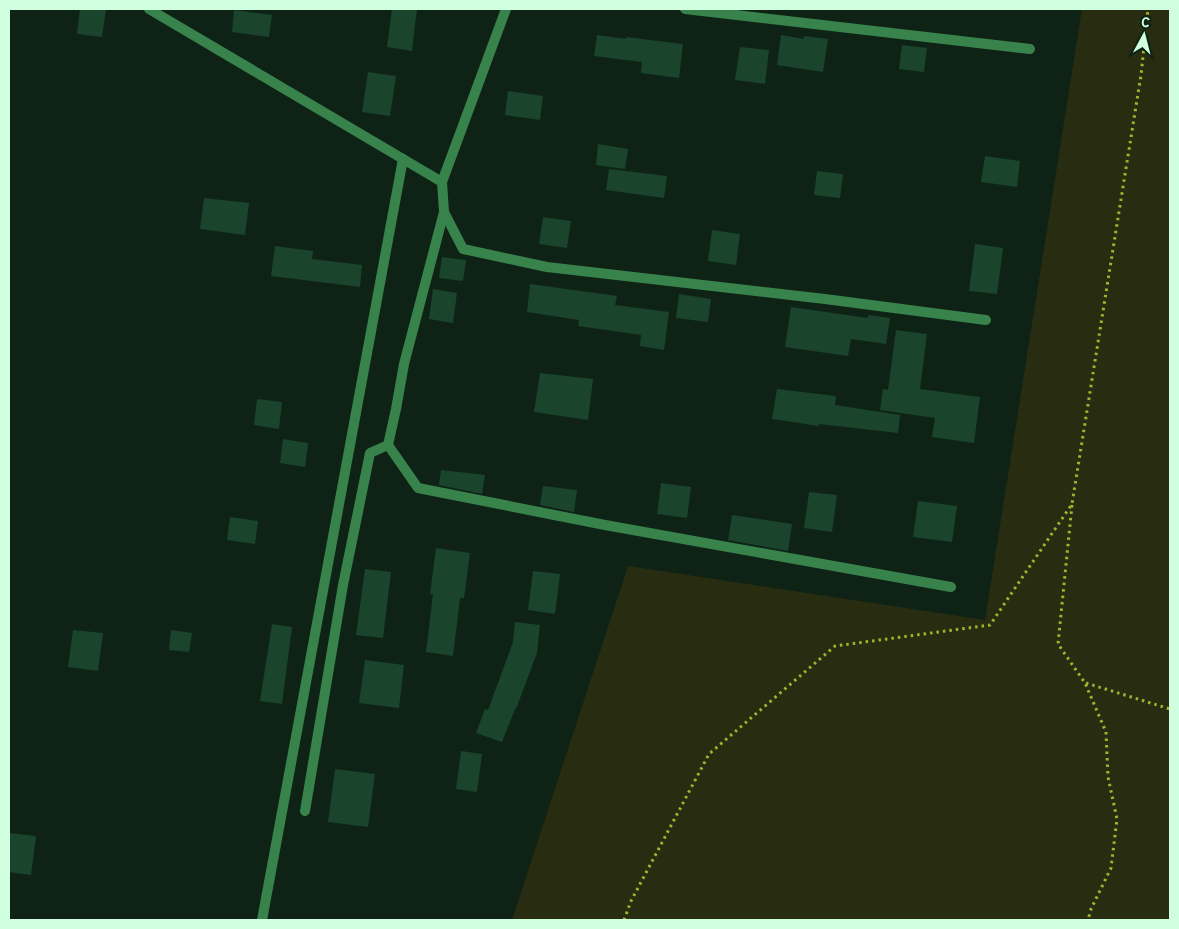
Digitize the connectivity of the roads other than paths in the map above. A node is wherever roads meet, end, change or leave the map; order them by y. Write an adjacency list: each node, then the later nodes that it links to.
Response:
1 (149, 9): 5 (street)
2 (506, 9): 6 (street)
3 (685, 9): 4 (street)
4 (1030, 49)
5 (403, 159): 6 (street); 12 (street)
6 (442, 182): 7 (street)
7 (444, 212): 8 (street); 9 (street)
8 (986, 320)
9 (388, 445): 10 (street); 11 (street)
10 (951, 587)
11 (305, 810)
12 (262, 920)

